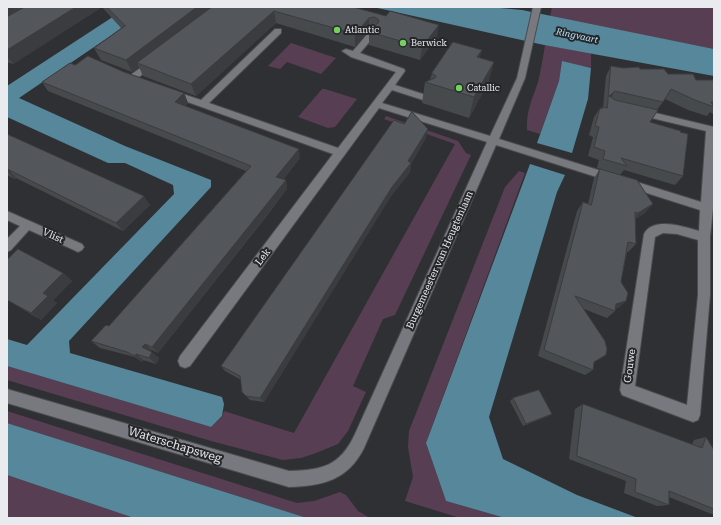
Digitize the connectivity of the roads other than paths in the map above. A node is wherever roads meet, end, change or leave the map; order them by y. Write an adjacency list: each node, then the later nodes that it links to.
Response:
1 (537, 7): 13 (street, Burgemeester van Heugtenlaan)
2 (278, 31): 9 (street)
3 (374, 33): 6 (street, Lek)
4 (157, 59): 5 (street)
5 (132, 78)
6 (390, 86): 8 (street); 10 (street, Lek)
7 (161, 89): 9 (street)
8 (426, 98)
9 (203, 104): 14 (street)
10 (377, 104): 13 (street); 14 (street, Lek)
11 (632, 110): 12 (street, Gouwe)
12 (713, 130): 15 (street, Gouwe)
13 (492, 140): 15 (street); 24 (street, Burgemeester van Heugtenlaan)
14 (340, 153): 22 (street, Lek)
15 (707, 208): 18 (street, Gouwe)
16 (7, 215): 17 (street, Vlist)
17 (28, 224): 19 (street); 20 (street, Vlist)
18 (704, 237): 21 (street, Gouwe); 21 (street, Gouwe)
19 (7, 247)
20 (78, 248)
21 (709, 296)
22 (185, 361)
23 (7, 396): 24 (street, Waterschapsweg)
24 (342, 466)

